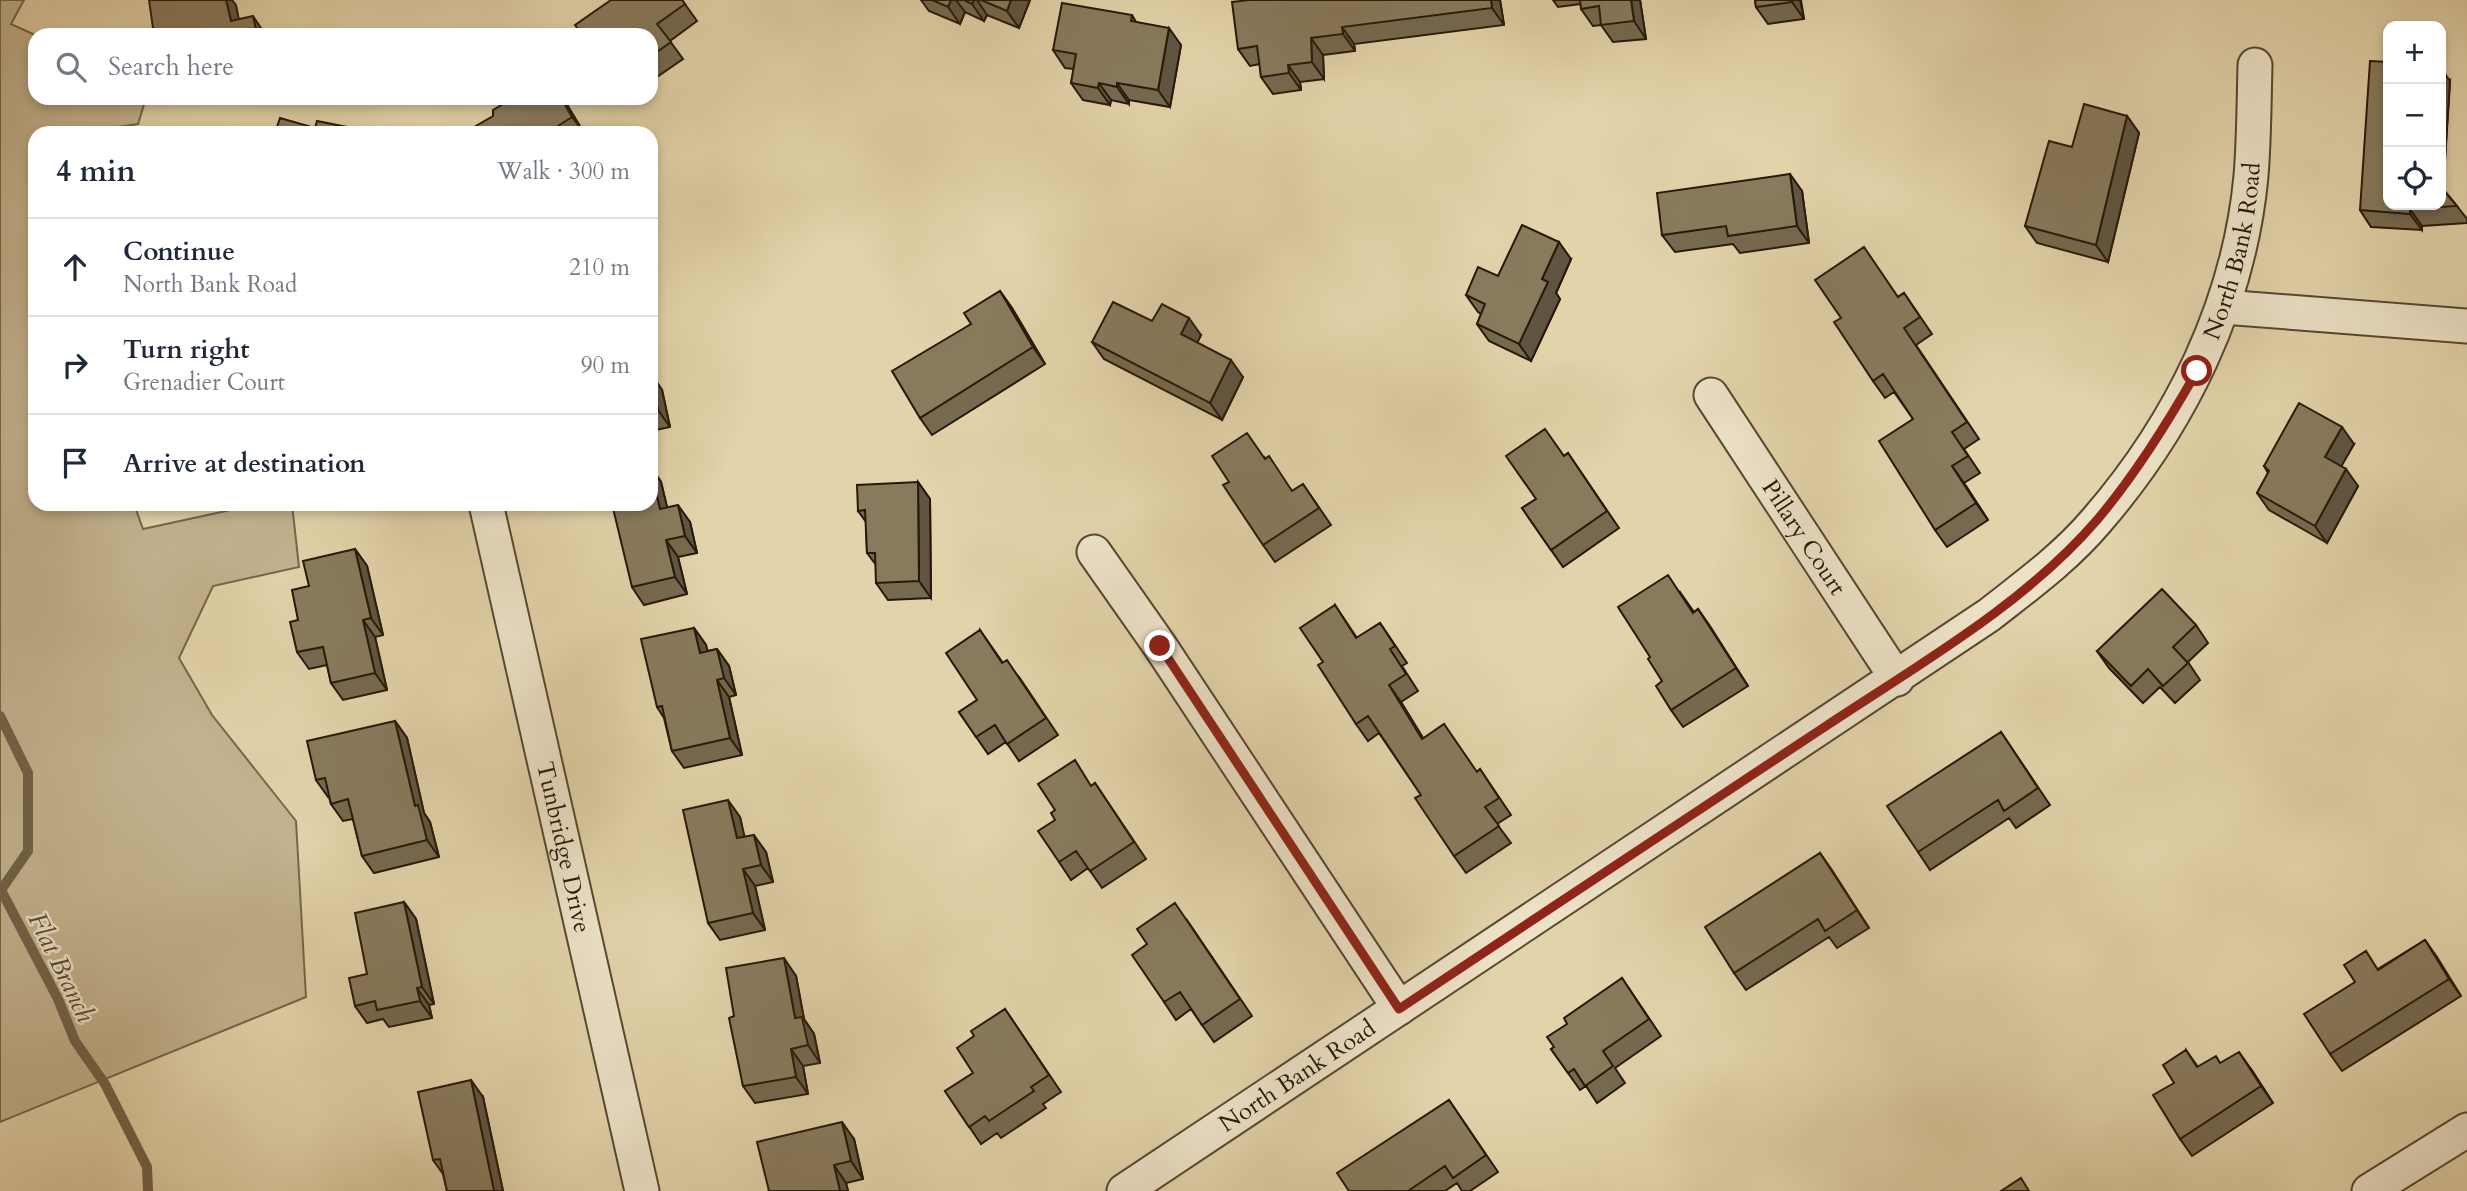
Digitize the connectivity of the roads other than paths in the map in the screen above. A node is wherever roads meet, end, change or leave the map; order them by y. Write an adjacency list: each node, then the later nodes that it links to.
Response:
1 (2255, 65): 2 (street, North Bank Road)
2 (2223, 307): 3 (street); 7 (street, North Bank Road)
3 (2467, 326)
4 (1711, 395): 7 (street, Pillary Court)
5 (488, 511): 10 (street, Tunbridge Drive)
6 (1094, 552): 8 (street)
7 (1897, 679): 8 (street, North Bank Road)
8 (1399, 1009): 11 (street, North Bank Road)
9 (2467, 1130): 12 (street)
10 (642, 1191)
11 (1124, 1191)
12 (2369, 1191)

